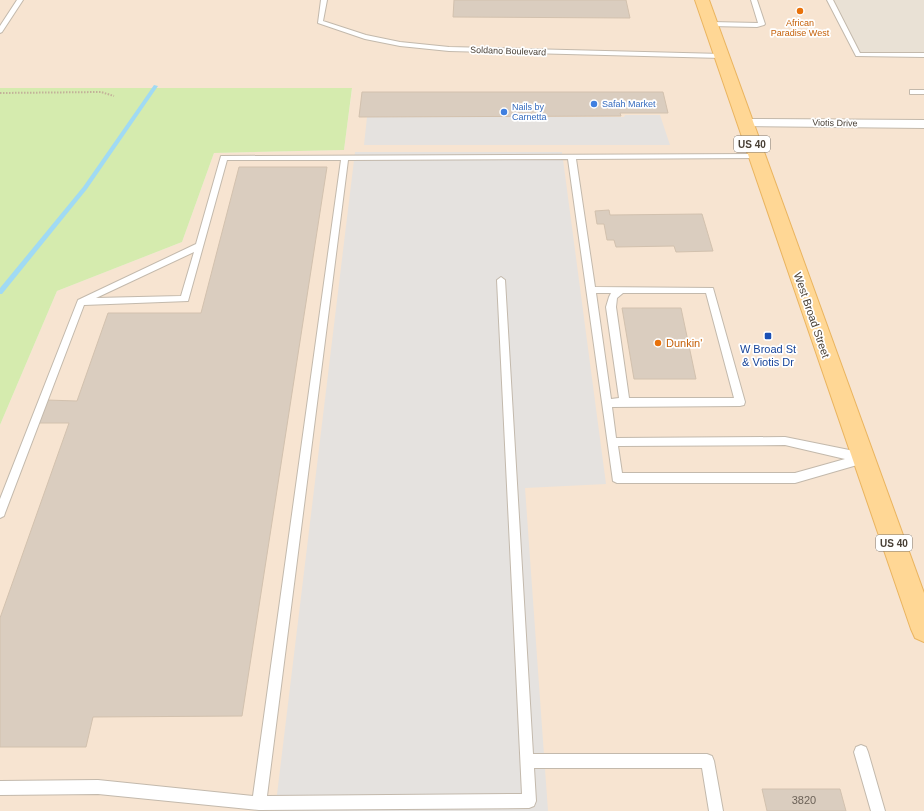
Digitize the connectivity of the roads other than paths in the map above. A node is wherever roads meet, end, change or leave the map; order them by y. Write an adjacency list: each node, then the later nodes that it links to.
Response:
1 (20, 0): 7 (lane)
2 (324, 0): 9 (lane, Soldano Boulevard)
3 (702, 0): 6 (main road, West Broad Street / US 40)
4 (754, 0): 6 (lane)
5 (830, 0): 8 (lane)
6 (711, 24): 9 (main road, West Broad Street / US 40)
7 (0, 31)
8 (924, 55)
9 (722, 56): 12 (main road, West Broad Street / US 40)
10 (913, 92): 11 (lane)
11 (924, 92)
12 (745, 123): 13 (street, Viotis Drive); 14 (main road, West Broad Street / US 40)
13 (924, 124)
14 (756, 156): 15 (lane); 25 (main road, West Broad Street / US 40)
15 (572, 157): 16 (lane); 19 (lane)
16 (345, 158): 17 (lane); 31 (lane)
17 (199, 246): 21 (lane); 21 (lane)
18 (502, 280): 29 (lane)
19 (591, 290): 20 (lane); 22 (lane)
20 (622, 290): 23 (lane); 23 (lane)
21 (81, 302): 26 (lane)
22 (607, 402): 23 (lane); 24 (lane)
23 (626, 402)
24 (612, 442): 25 (lane); 25 (lane)
25 (864, 458): 27 (main road, West Broad Street / US 40)
26 (0, 513)
27 (924, 628)
28 (861, 752): 33 (lane)
29 (527, 761): 31 (lane); 32 (lane)
30 (0, 788): 31 (lane)
31 (259, 803)
32 (716, 811)
33 (878, 811)

